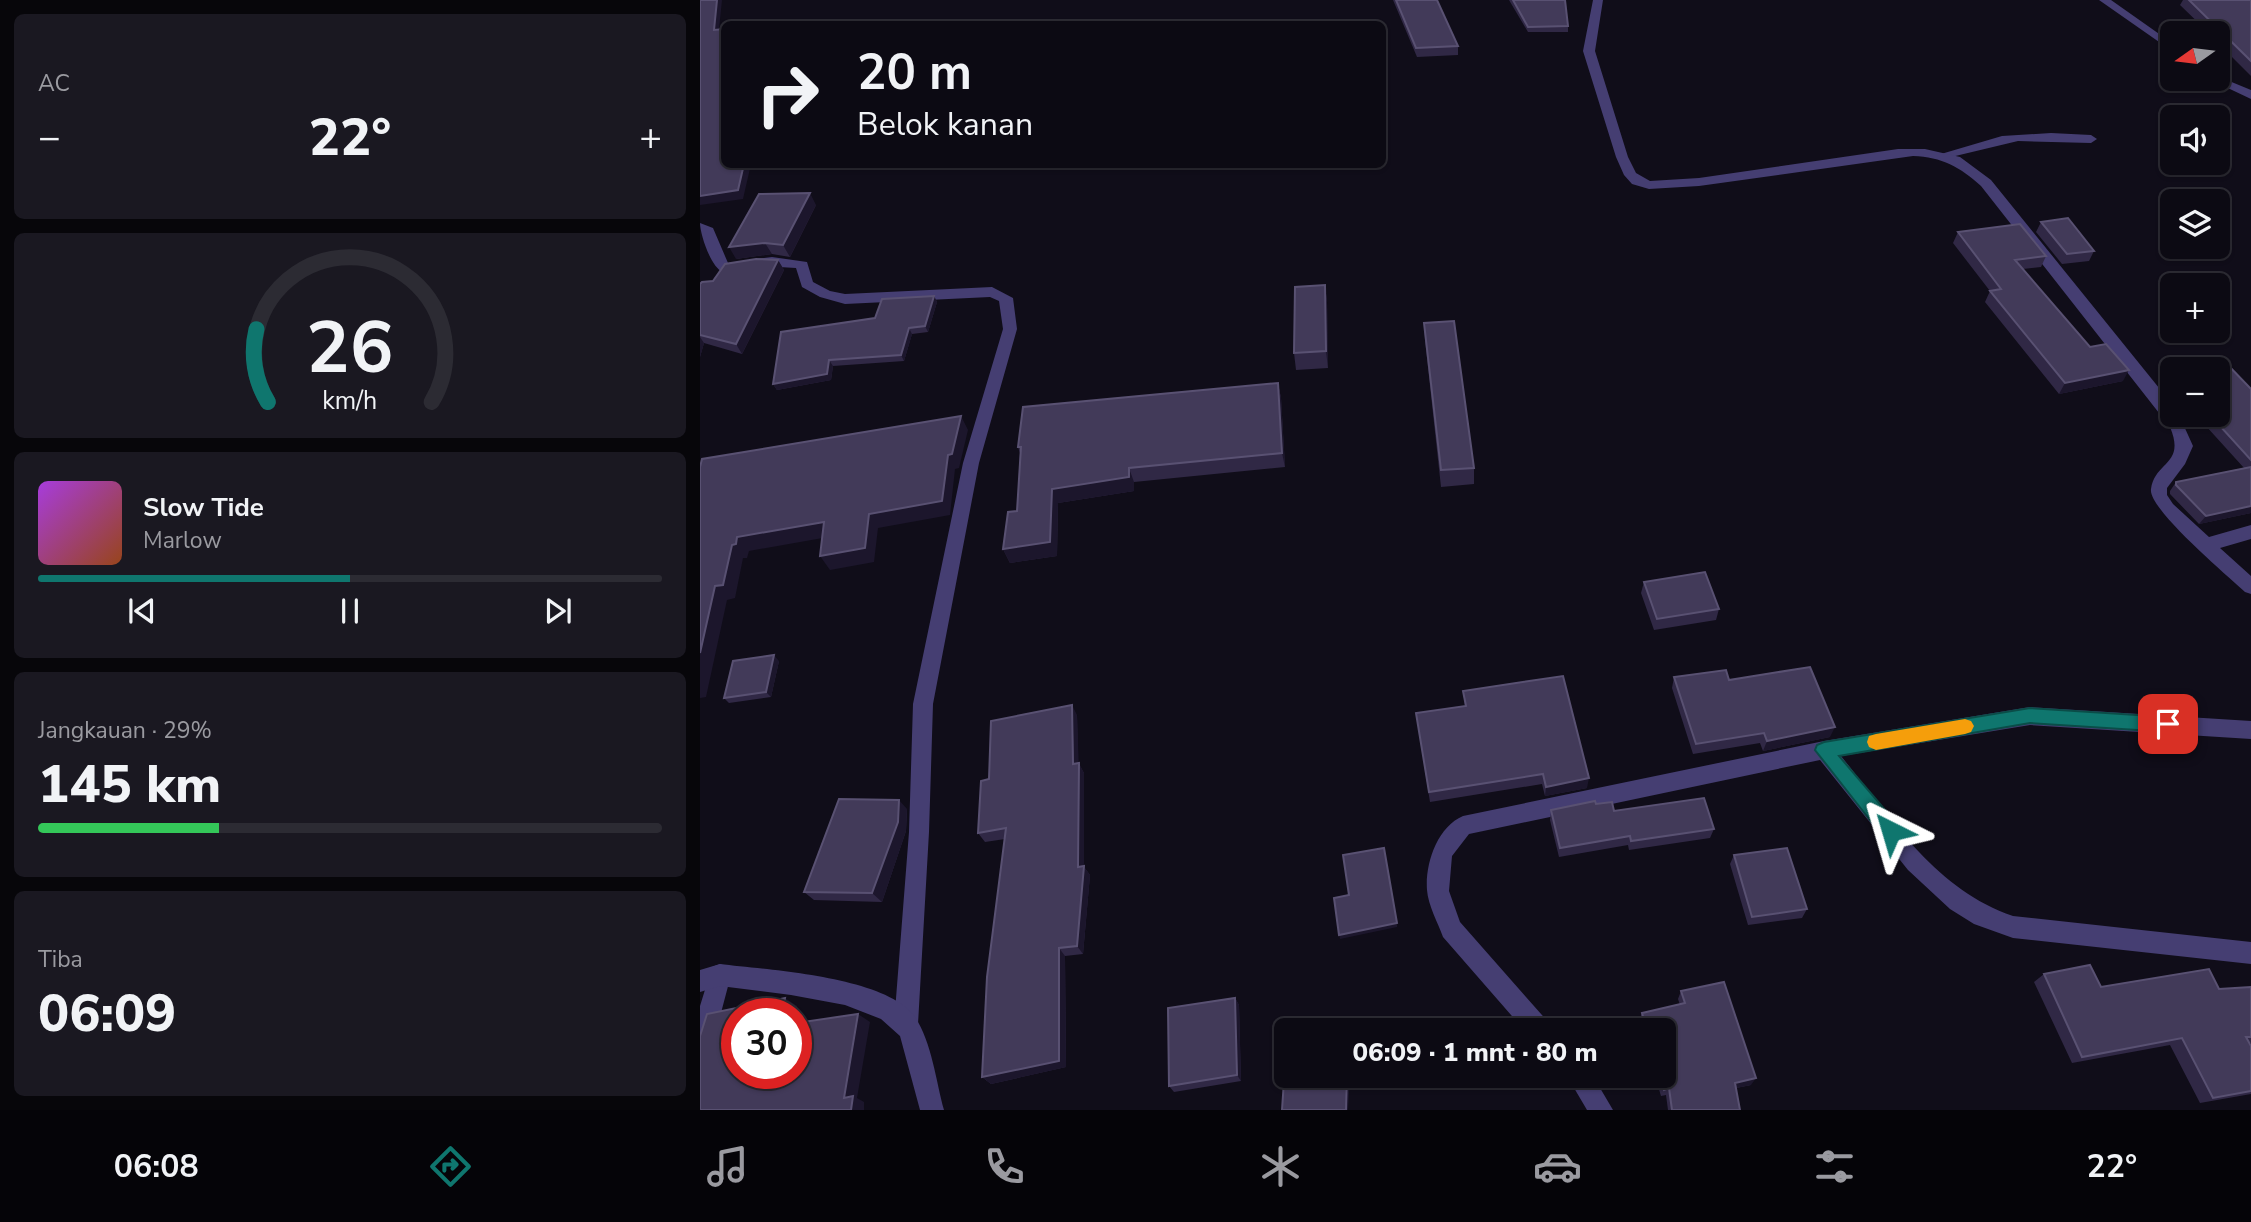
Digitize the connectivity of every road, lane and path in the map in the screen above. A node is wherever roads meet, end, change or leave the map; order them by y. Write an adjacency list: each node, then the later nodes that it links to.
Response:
1 (1598, 0): 7 (street)
2 (2104, 0): 3 (street)
3 (2160, 40)
4 (2230, 85): 5 (street)
5 (2251, 95)
6 (2091, 139): 7 (street)
7 (1947, 154): 12 (street)
8 (700, 228): 9 (street)
9 (723, 268): 10 (street); 19 (street)
10 (710, 284)
11 (2251, 532): 12 (street)
12 (2205, 545): 13 (street)
13 (2251, 587)
14 (2251, 730): 15 (street)
15 (1824, 750): 16 (street); 18 (street)
16 (2251, 953)
17 (710, 978): 19 (street); 20 (street)
18 (1530, 1018)
19 (906, 1024): 22 (street)
20 (700, 1047)
21 (1587, 1088): 23 (street)
22 (932, 1110)
23 (1601, 1110)

